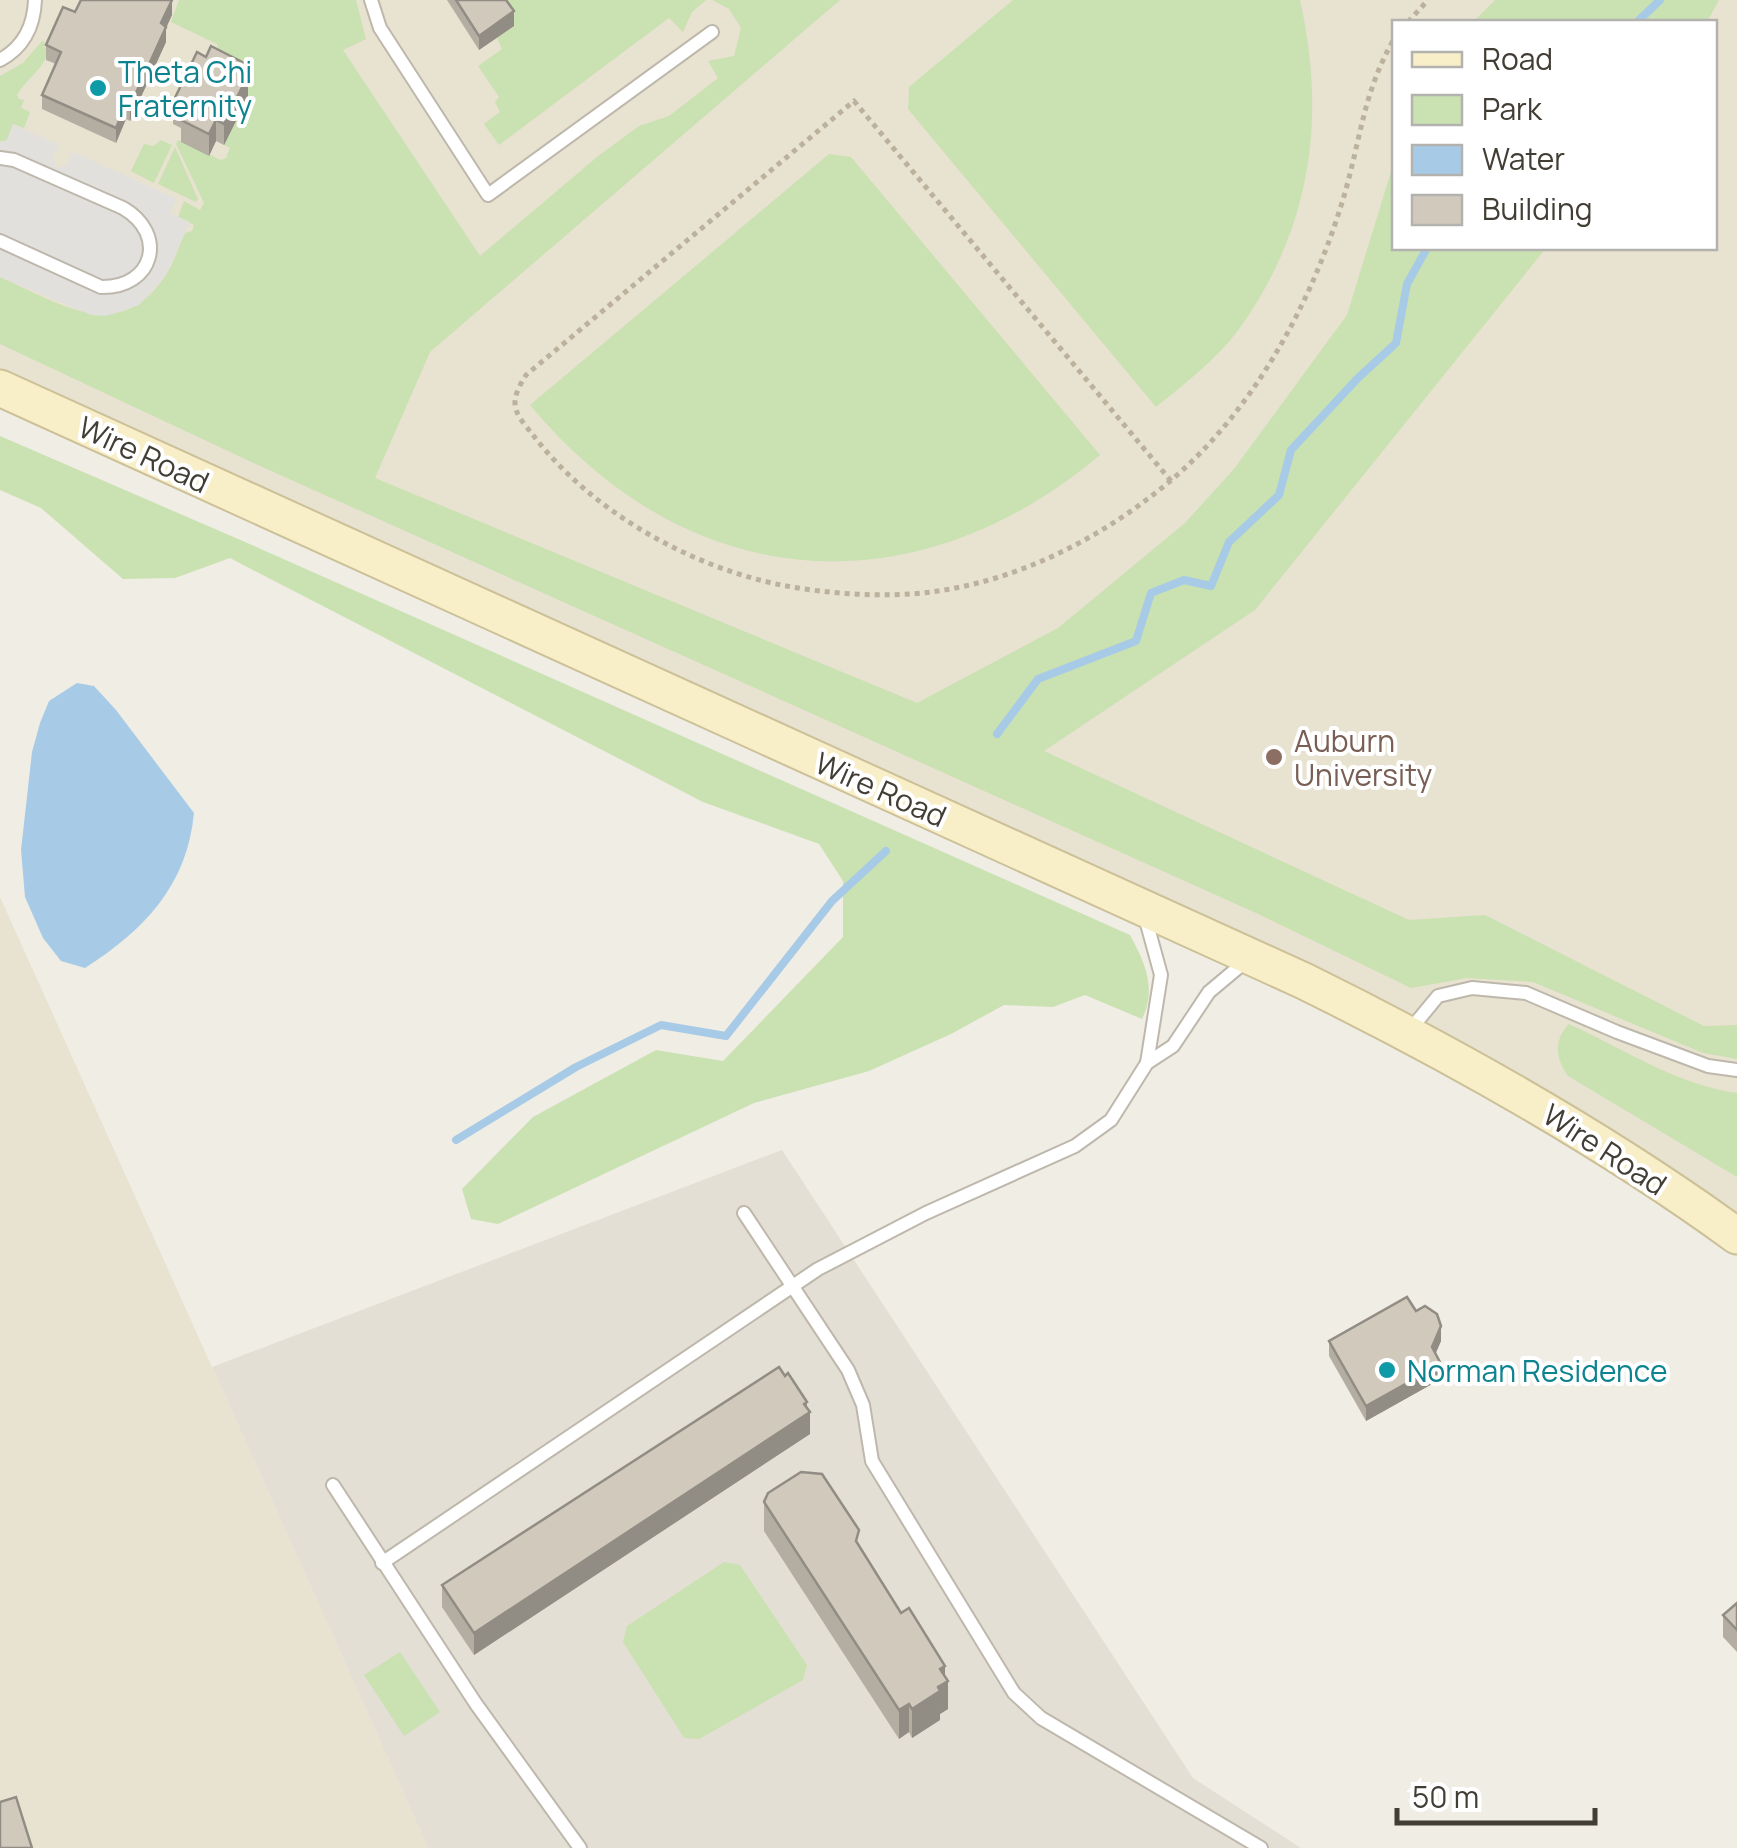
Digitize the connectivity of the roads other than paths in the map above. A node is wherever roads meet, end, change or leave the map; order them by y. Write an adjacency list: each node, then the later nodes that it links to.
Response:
1 (35, 0): 4 (lane)
2 (372, 0): 3 (lane)
3 (712, 32)
4 (0, 60)
5 (0, 158): 6 (lane)
6 (0, 241)
7 (0, 388): 8 (street, Wire Road)
8 (1142, 906): 9 (street, Wire Road); 11 (lane)
9 (1251, 956): 10 (street, Wire Road); 11 (lane)
10 (1408, 1032): 12 (lane); 14 (street, Wire Road)
11 (1147, 1063): 15 (lane)
12 (1737, 1070)
13 (744, 1213): 15 (lane)
14 (1737, 1236)
15 (792, 1288): 17 (lane); 19 (lane)
16 (333, 1485): 17 (lane)
17 (382, 1562): 18 (lane)
18 (580, 1848)
19 (1261, 1848)

